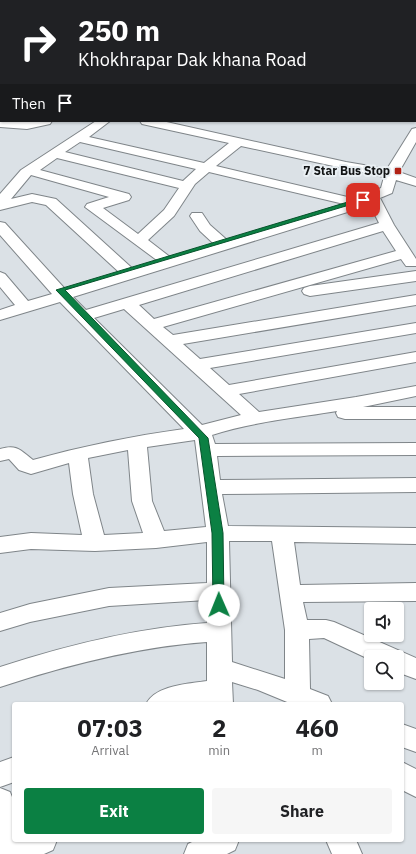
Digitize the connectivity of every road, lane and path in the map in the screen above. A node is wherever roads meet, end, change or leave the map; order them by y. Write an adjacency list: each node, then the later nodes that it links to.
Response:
1 (18, 122): 2 (street)
2 (41, 122)
3 (102, 122): 6 (street)
4 (150, 122): 7 (street)
5 (416, 132): 11 (street)
6 (78, 138): 8 (street); 9 (street)
7 (239, 142): 9 (street); 11 (street)
8 (56, 154): 10 (street); 14 (street)
9 (206, 168): 14 (street); 17 (street)
10 (30, 171): 15 (street); 22 (street)
11 (391, 174): 12 (street); 13 (street); 16 (street)
12 (416, 177)
13 (416, 182)
14 (186, 186): 22 (street)
15 (7, 187): 18 (street)
16 (373, 197): 17 (street); 20 (street); 30 (street)
17 (353, 202): 23 (street)
18 (0, 205): 26 (street)
19 (197, 216): 23 (street)
20 (387, 225): 24 (street); 34 (street)
21 (0, 226): 30 (street)
22 (139, 241): 25 (street)
23 (220, 241): 25 (street)
24 (408, 250): 27 (street); 31 (street)
25 (163, 258): 26 (street)
26 (126, 270): 30 (street)
27 (416, 270)
28 (416, 276): 31 (street)
29 (0, 277): 33 (street)
30 (61, 293): 33 (street); 36 (street); 37 (street)
31 (243, 300): 38 (street)
32 (416, 300): 40 (street)
33 (21, 302): 35 (street)
34 (127, 303): 37 (street); 38 (street)
35 (0, 308)
36 (0, 315)
37 (84, 316): 48 (street)
38 (151, 325): 40 (street)
39 (416, 328): 42 (street)
40 (170, 341): 42 (street)
41 (416, 357): 43 (street)
42 (196, 365): 43 (street)
43 (226, 391): 47 (street)
44 (416, 391): 45 (street)
45 (306, 410): 46 (street); 47 (street)
46 (416, 413)
47 (256, 419): 48 (street)
48 (202, 441): 49 (street); 50 (street); 54 (street)
49 (137, 442): 51 (street); 58 (street)
50 (416, 449)
51 (78, 454): 52 (street); 59 (street)
52 (0, 455)
53 (416, 485): 54 (street)
54 (211, 487): 55 (street)
55 (218, 533): 56 (street); 58 (street); 61 (street)
56 (282, 534): 57 (street); 63 (street)
57 (416, 536)
58 (156, 540): 59 (street)
59 (95, 543): 60 (street)
60 (0, 545)
61 (218, 591): 64 (street); 66 (street)
62 (416, 592): 63 (street)
63 (290, 594): 65 (street)
64 (0, 622)
65 (297, 630): 67 (street); 72 (street)
66 (219, 632): 70 (street); 71 (street)
67 (373, 650)
68 (404, 664): 69 (street)
69 (416, 669)
70 (0, 677)
71 (220, 687): 72 (street); 73 (street)
72 (297, 694): 74 (street)
73 (163, 702)
74 (315, 702)
75 (404, 736): 76 (street)
76 (416, 741)
77 (12, 770): 78 (street)
78 (0, 775)
79 (404, 775): 80 (street)
80 (416, 784)
81 (0, 800): 85 (street)
82 (39, 842): 85 (street)
83 (221, 842): 86 (street)
84 (341, 842): 87 (street)
85 (14, 854)
86 (198, 854)
87 (348, 854)

